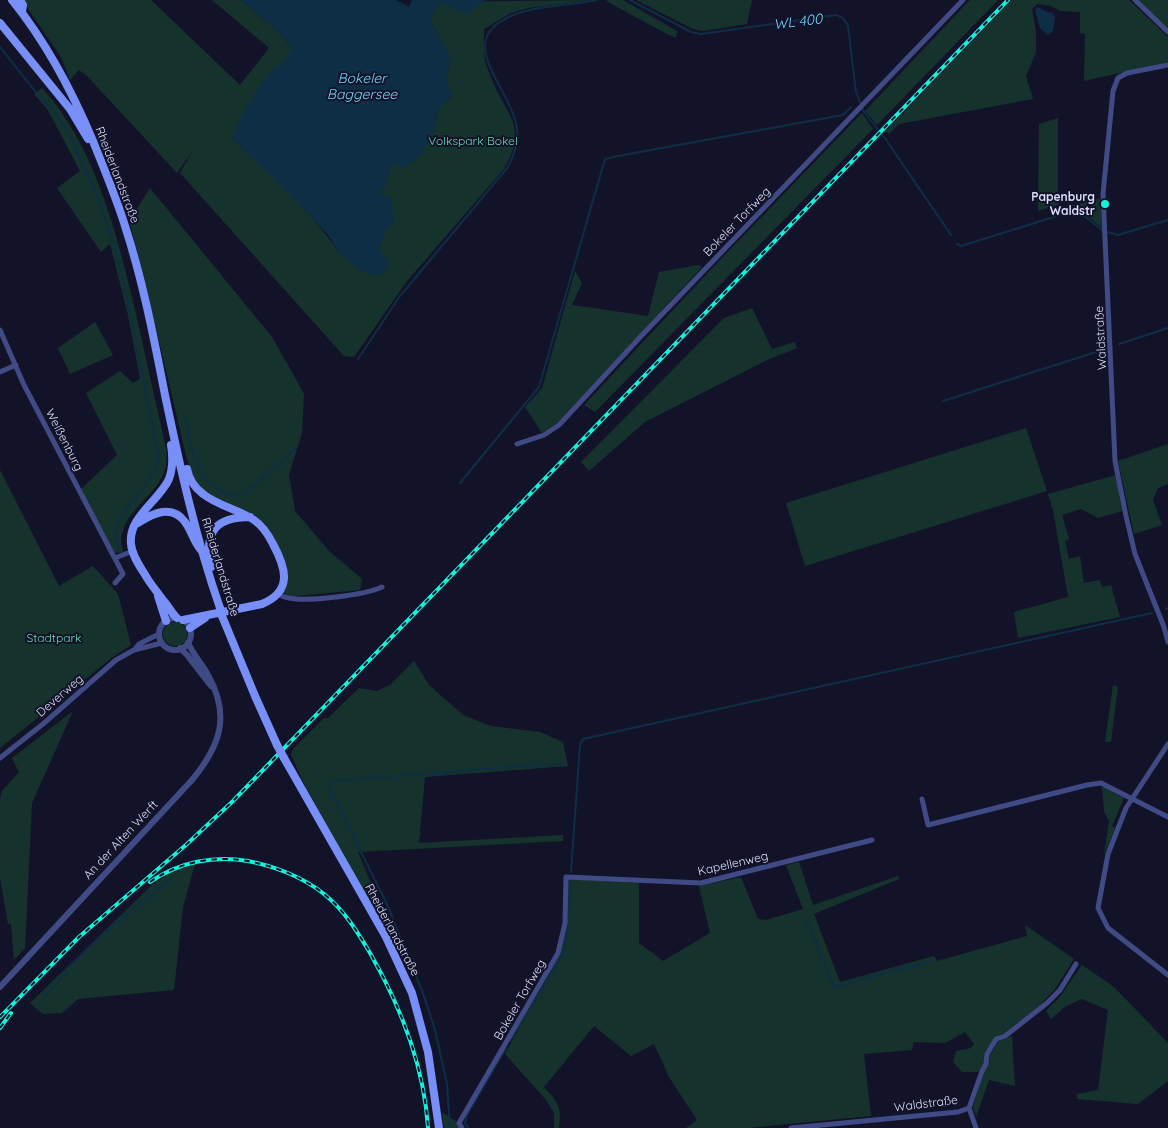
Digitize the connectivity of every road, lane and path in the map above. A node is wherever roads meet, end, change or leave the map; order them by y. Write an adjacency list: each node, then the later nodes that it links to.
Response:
1 (12, 0): 5 (main road, Rheiderlandstraße)
2 (20, 0): 5 (main road)
3 (963, 0): 14 (street, Bokeler Torfweg)
4 (1135, 0): 7 (street)
5 (22, 12): 9 (main road, Rheiderlandstraße)
6 (0, 23): 9 (main road)
7 (1168, 32)
8 (1168, 65): 32 (street, Waldstraße)
9 (96, 149): 13 (main road, Rheiderlandstraße)
10 (0, 330): 11 (street, Weißenburg)
11 (16, 365): 12 (street); 20 (street, Weißenburg)
12 (0, 372)
13 (173, 433): 15 (main road, Rheiderlandstraße); 17 (main road)
14 (517, 444)
15 (178, 453): 16 (main road); 18 (main road, Rheiderlandstraße)
16 (250, 517): 21 (main road); 25 (main road)
17 (136, 524): 18 (main road); 19 (main road)
18 (202, 550): 21 (main road, Rheiderlandstraße)
19 (133, 552): 20 (street); 24 (main road)
20 (115, 558): 22 (street, Weißenburg)
21 (210, 578): 49 (main road, Rheiderlandstraße, bridge)
22 (116, 584)
23 (382, 587): 25 (street)
24 (158, 594): 27 (main road); 28 (main road)
25 (278, 594): 26 (main road)
26 (208, 615): 27 (main road); 29 (main road)
27 (180, 619): 28 (street); 29 (street)
28 (166, 621): 30 (street)
29 (190, 628): 31 (street)
30 (159, 634): 33 (street); 35 (street, Deverweg)
31 (188, 642): 34 (street); 36 (street, An der Alten Werft)
32 (1168, 642)
33 (162, 643): 34 (street); 35 (street, Deverweg)
34 (180, 648): 36 (street, An der Alten Werft)
35 (134, 650): 38 (street, Deverweg)
36 (215, 692): 46 (street, An der Alten Werft)
37 (1168, 744): 40 (street)
38 (0, 758)
39 (922, 798): 40 (street)
40 (1133, 798): 41 (street); 45 (street)
41 (1168, 818)
42 (872, 840): 43 (street, Kapellenweg)
43 (566, 877): 48 (street, Bokeler Torfweg)
44 (1076, 964): 47 (street, Waldstraße)
45 (1168, 975)
46 (0, 987)
47 (969, 1108): 50 (street, Waldstraße); 51 (street)
48 (461, 1126)
49 (439, 1128)
50 (791, 1128)
51 (976, 1128)

